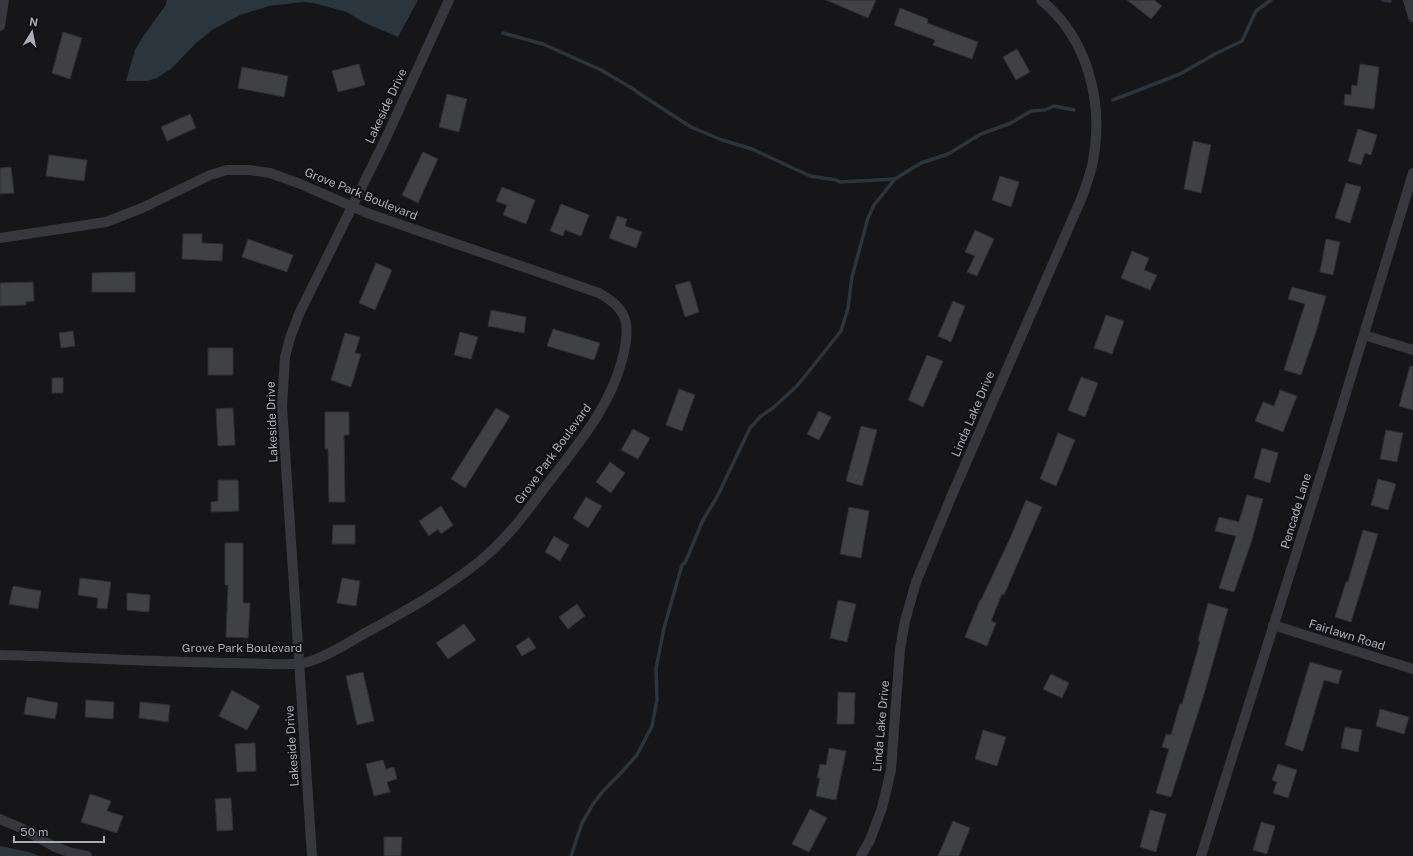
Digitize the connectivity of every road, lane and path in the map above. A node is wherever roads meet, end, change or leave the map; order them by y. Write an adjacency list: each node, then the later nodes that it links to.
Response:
1 (4, 0): 6 (street)
2 (449, 0): 8 (street, Lakeside Drive)
3 (1041, 0): 19 (street, Linda Lake Drive)
4 (1408, 0): 5 (street)
5 (1413, 17)
6 (0, 26)
7 (1413, 173): 10 (street, Pencade Lane)
8 (352, 207): 9 (street, Grove Park Boulevard); 14 (street, Lakeside Drive); 14 (street, Grove Park Boulevard)
9 (0, 238)
10 (1364, 335): 11 (street); 12 (street, Pencade Lane)
11 (1413, 350)
12 (1273, 625): 15 (street, Fairlawn Road); 20 (street, Pencade Lane)
13 (0, 655): 14 (street, Grove Park Boulevard)
14 (299, 663): 18 (street, Lakeside Drive)
15 (1413, 669)
16 (0, 819): 17 (street)
17 (87, 856)
18 (312, 856)
19 (861, 856)
20 (1201, 856)

